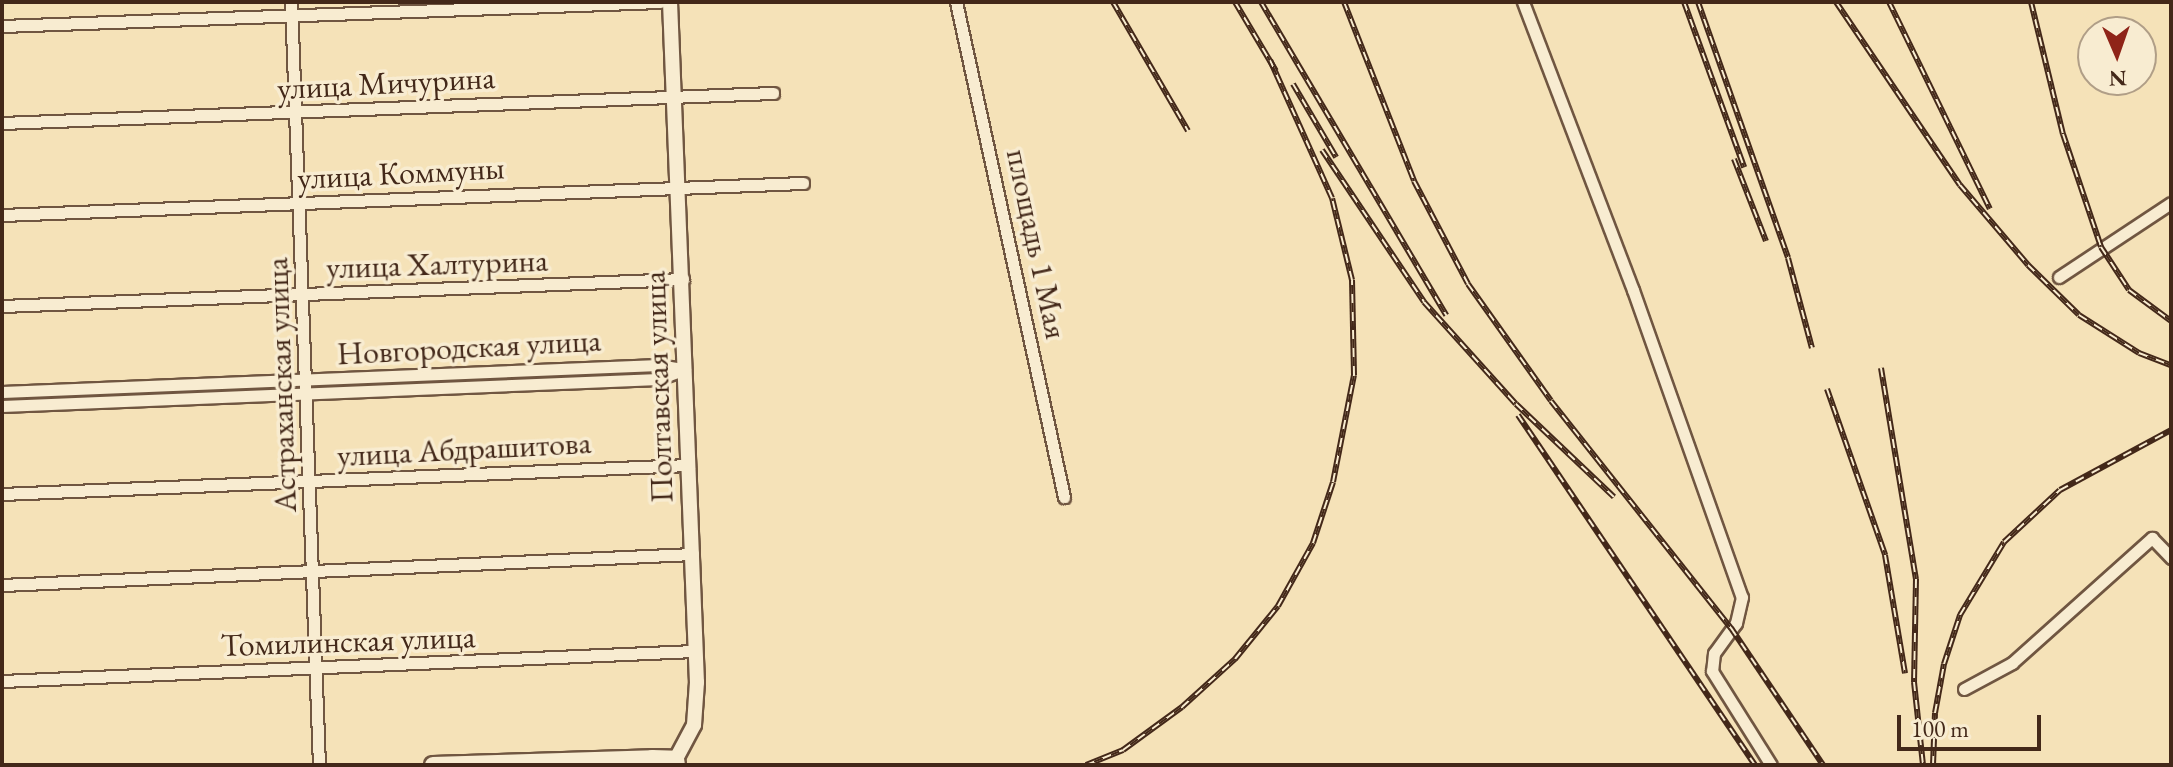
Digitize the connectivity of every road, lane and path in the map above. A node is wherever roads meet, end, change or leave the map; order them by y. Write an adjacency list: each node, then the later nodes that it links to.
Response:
1 (660, 2): 5 (street)
2 (670, 2): 8 (street, Полтавская улица)
3 (956, 2): 28 (street, площадь 1 Мая)
4 (1523, 2): 40 (street)
5 (291, 8): 6 (street); 9 (street, Астраханская улица)
6 (2, 26)
7 (773, 93): 8 (street, улица Мичурина)
8 (674, 96): 9 (street, улица Мичурина); 12 (street, Полтавская улица)
9 (295, 114): 10 (street, улица Мичурина); 13 (street, Астраханская улица)
10 (2, 123)
11 (803, 183): 12 (street, улица Коммуны)
12 (679, 186): 13 (street, улица Коммуны); 17 (street, Полтавская улица)
13 (299, 203): 15 (street, улица Коммуны); 18 (street, Астраханская улица)
14 (2171, 203): 16 (street)
15 (2, 215)
16 (2059, 277)
17 (683, 279): 18 (street, улица Халтурина); 20 (street, Полтавская улица)
18 (303, 296): 19 (street, улица Халтурина); 21 (street, Астраханская улица)
19 (2, 306)
20 (685, 369): 21 (street, Новгородская улица); 23 (street, Новгородская улица); 25 (street, Полтавская улица)
21 (307, 380): 22 (street, Новгородская улица); 23 (street, Астраханская улица)
22 (2, 392)
23 (308, 395): 24 (street, Новгородская улица); 26 (street, Астраханская улица)
24 (2, 406)
25 (689, 465): 26 (street, улица Абдрашитова); 29 (street, Полтавская улица)
26 (312, 482): 27 (street, улица Абдрашитова); 31 (street, Астраханская улица)
27 (2, 494)
28 (1064, 497)
29 (693, 554): 31 (street); 33 (street, Полтавская улица)
30 (2171, 558): 36 (street)
31 (314, 572): 32 (street); 34 (street, Астраханская улица)
32 (2, 585)
33 (696, 651): 34 (street, Томилинская улица); 37 (street, Полтавская улица)
34 (316, 668): 35 (street, Томилинская улица); 38 (street, Астраханская улица)
35 (2, 681)
36 (1964, 689)
37 (676, 762): 39 (main road)
38 (319, 765)
39 (433, 765)
40 (1771, 765)

